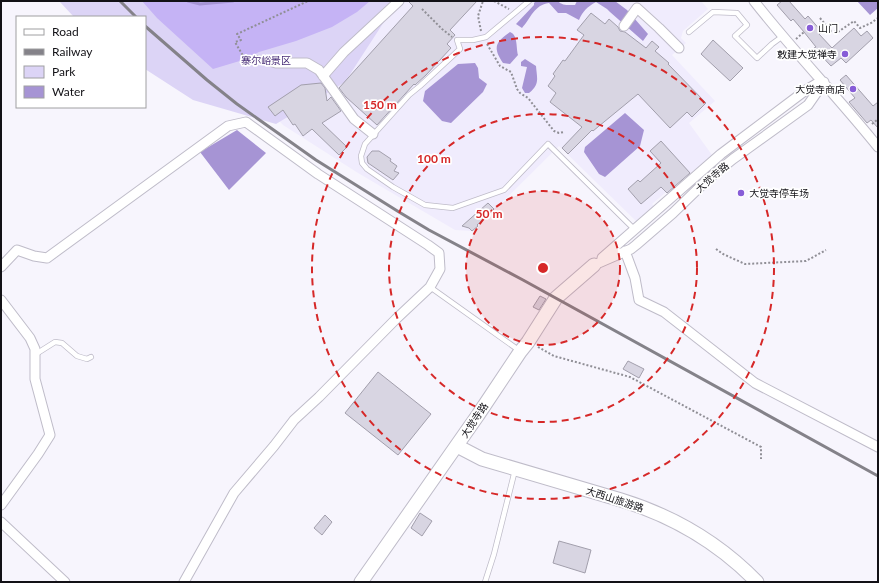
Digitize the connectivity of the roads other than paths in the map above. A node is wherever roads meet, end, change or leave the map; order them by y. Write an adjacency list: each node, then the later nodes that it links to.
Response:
1 (399, 1): 10 (street)
2 (529, 1): 12 (lane)
3 (754, 1): 7 (street)
4 (639, 5): 5 (street); 8 (street)
5 (624, 26)
6 (689, 32): 7 (lane)
7 (783, 36): 11 (street)
8 (679, 48)
9 (270, 61): 10 (street)
10 (323, 76): 12 (street)
11 (824, 82): 13 (street); 14 (street, 大觉寺路); 15 (street, 大觉寺路)
12 (374, 134): 14 (lane)
13 (878, 146)
14 (634, 229): 16 (street, 大觉寺路)
15 (625, 251): 16 (street, 大觉寺路); 24 (street)
16 (594, 265): 20 (street, 大觉寺路)
17 (1, 268): 18 (street)
18 (430, 287): 20 (lane); 29 (street)
19 (1, 300): 21 (street)
20 (524, 347): 23 (street, 大觉寺路)
21 (36, 354): 22 (lane); 26 (street)
22 (91, 357)
23 (457, 446): 25 (street, 大西山旅游路); 30 (street, 大觉寺路)
24 (878, 447)
25 (515, 469): 31 (lane); 32 (street, 大西山旅游路)
26 (1, 505)
27 (1, 522): 28 (street)
28 (66, 582)
29 (184, 582)
30 (361, 582)
31 (485, 582)
32 (757, 582)

